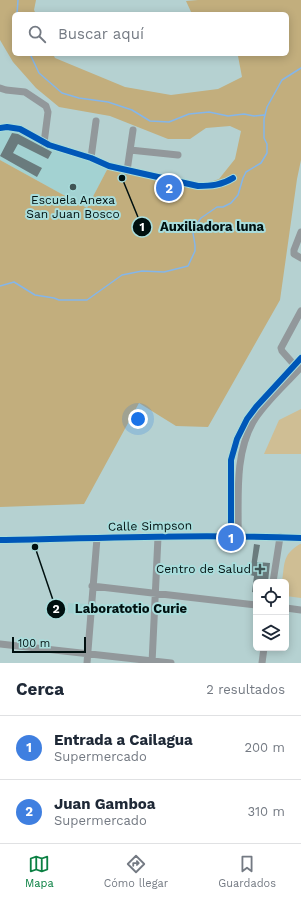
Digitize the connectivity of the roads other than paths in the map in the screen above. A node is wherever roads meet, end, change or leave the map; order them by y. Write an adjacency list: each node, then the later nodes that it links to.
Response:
1 (0, 88): 5 (street)
2 (96, 121): 8 (street)
3 (0, 128): 5 (street)
4 (133, 130): 6 (street)
5 (44, 142): 8 (street)
6 (130, 150): 7 (street); 9 (street)
7 (178, 155)
8 (91, 158): 9 (street)
9 (127, 171): 10 (street)
10 (233, 178)
11 (301, 232): 12 (street)
12 (301, 258)
13 (301, 311): 15 (street)
14 (301, 358): 15 (street)
15 (298, 367): 16 (street); 17 (street)
16 (231, 482): 17 (street); 18 (street)
17 (239, 482): 18 (street)
18 (234, 536): 19 (street, Calle Simpson); 20 (street, Calle Simpson)
19 (158, 537): 21 (street, Calle Simpson); 26 (street)
20 (280, 537): 22 (street, Calle Simpson); 24 (street)
21 (97, 538): 23 (street, Calle Simpson); 25 (street)
22 (301, 538)
23 (0, 540)
24 (273, 579)
25 (92, 586): 26 (street); 32 (street)
26 (155, 594): 27 (street); 33 (street)
27 (253, 605)
28 (289, 608): 29 (street)
29 (301, 610)
30 (0, 644): 32 (street)
31 (264, 651): 36 (street)
32 (88, 654): 33 (street); 34 (street)
33 (152, 662): 35 (street)
34 (87, 663)
35 (171, 663)
36 (262, 663)

